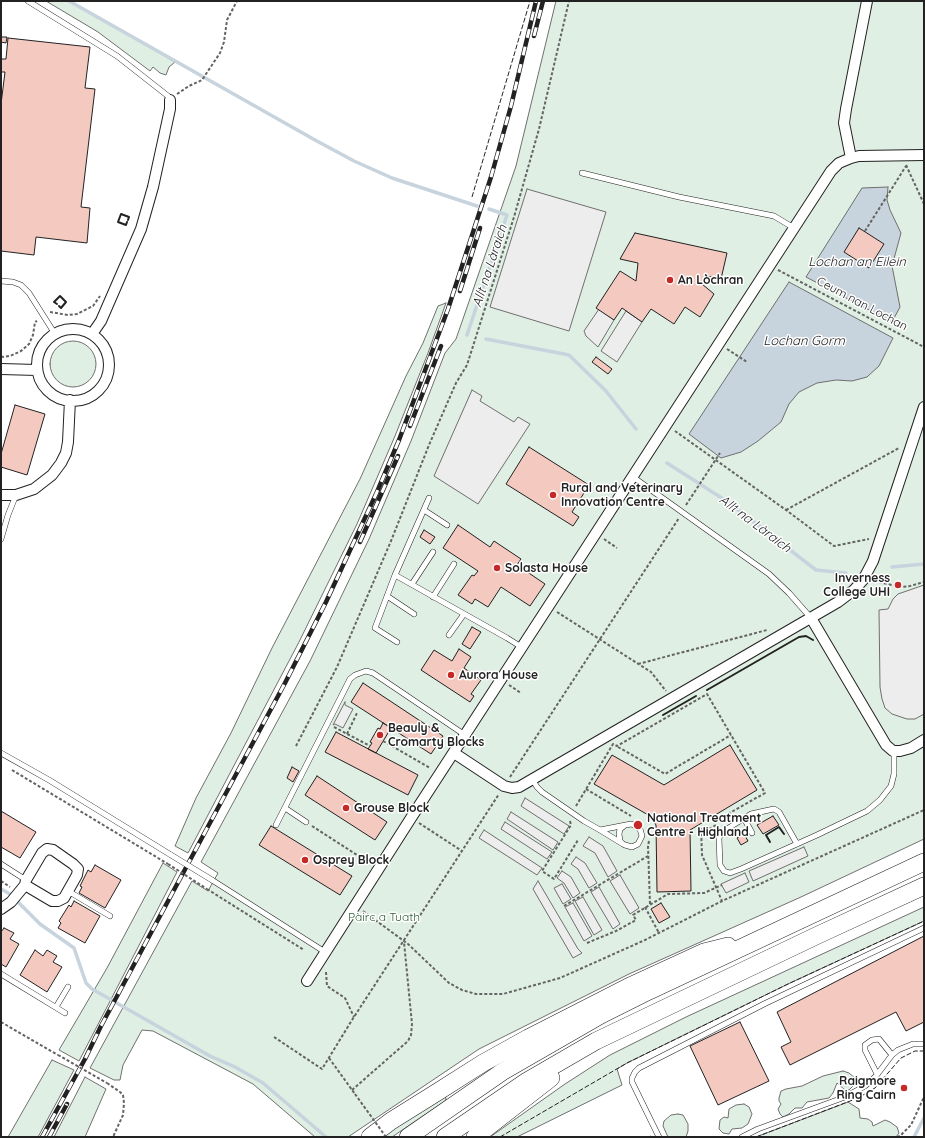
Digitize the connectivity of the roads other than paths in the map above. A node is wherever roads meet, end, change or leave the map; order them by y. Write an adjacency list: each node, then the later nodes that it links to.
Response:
1 (28, 1): 3 (lane)
2 (867, 1): 5 (street)
3 (170, 100): 10 (street)
4 (924, 155): 5 (street)
5 (851, 158): 7 (street)
6 (582, 173): 7 (lane)
7 (794, 228): 15 (street)
8 (1, 281): 9 (lane)
9 (55, 334): 10 (street); 12 (street)
10 (92, 334): 13 (street)
11 (1, 369): 12 (street)
12 (38, 370): 13 (street)
13 (70, 400): 17 (street)
14 (924, 407): 30 (street)
15 (633, 477): 30 (lane); 33 (street)
16 (1, 495): 17 (street)
17 (16, 495): 21 (lane)
18 (429, 498): 19 (lane)
19 (424, 510): 20 (lane); 24 (lane)
20 (447, 525)
21 (1, 539)
22 (433, 552): 25 (lane)
23 (454, 564): 27 (lane)
24 (395, 575): 25 (lane); 26 (lane)
25 (412, 584): 27 (lane)
26 (387, 596): 28 (lane); 32 (lane)
27 (433, 597): 29 (lane)
28 (414, 614)
29 (464, 614): 31 (lane); 33 (lane)
30 (811, 618): 36 (street); 39 (street)
31 (449, 635)
32 (397, 642)
33 (523, 648): 34 (street)
34 (466, 735): 38 (street); 40 (lane)
35 (924, 740): 36 (street)
36 (894, 751): 48 (lane)
37 (1, 753): 58 (lane, bridge)
38 (454, 753): 39 (street); 58 (street)
39 (532, 779): 45 (lane)
40 (285, 808): 42 (lane); 43 (lane)
41 (744, 818): 46 (lane); 48 (lane); 48 (lane)
42 (306, 822)
43 (276, 825)
44 (626, 825): 45 (lane); 47 (lane); 47 (lane)
45 (600, 830): 47 (lane)
46 (752, 832)
47 (623, 844)
48 (797, 844)
49 (924, 862): 57 (highway)
50 (1, 864): 51 (lane)
51 (25, 882): 53 (street); 53 (street); 54 (street)
52 (924, 886): 64 (highway)
53 (68, 891): 55 (lane)
54 (1, 909)
55 (110, 916)
56 (924, 928): 72 (lane)
57 (764, 938): 68 (highway); 69 (highway)
58 (322, 956): 60 (street)
59 (1, 974): 62 (lane)
60 (307, 981)
61 (68, 987): 62 (lane)
62 (56, 1007): 63 (lane)
63 (65, 1013)
64 (596, 1041): 70 (highway); 71 (highway)
65 (924, 1044): 66 (lane)
66 (892, 1055): 67 (lane); 67 (lane)
67 (877, 1074): 73 (lane)
68 (370, 1137)
69 (408, 1137)
70 (445, 1137)
71 (475, 1137)
72 (659, 1137)
73 (742, 1137)

